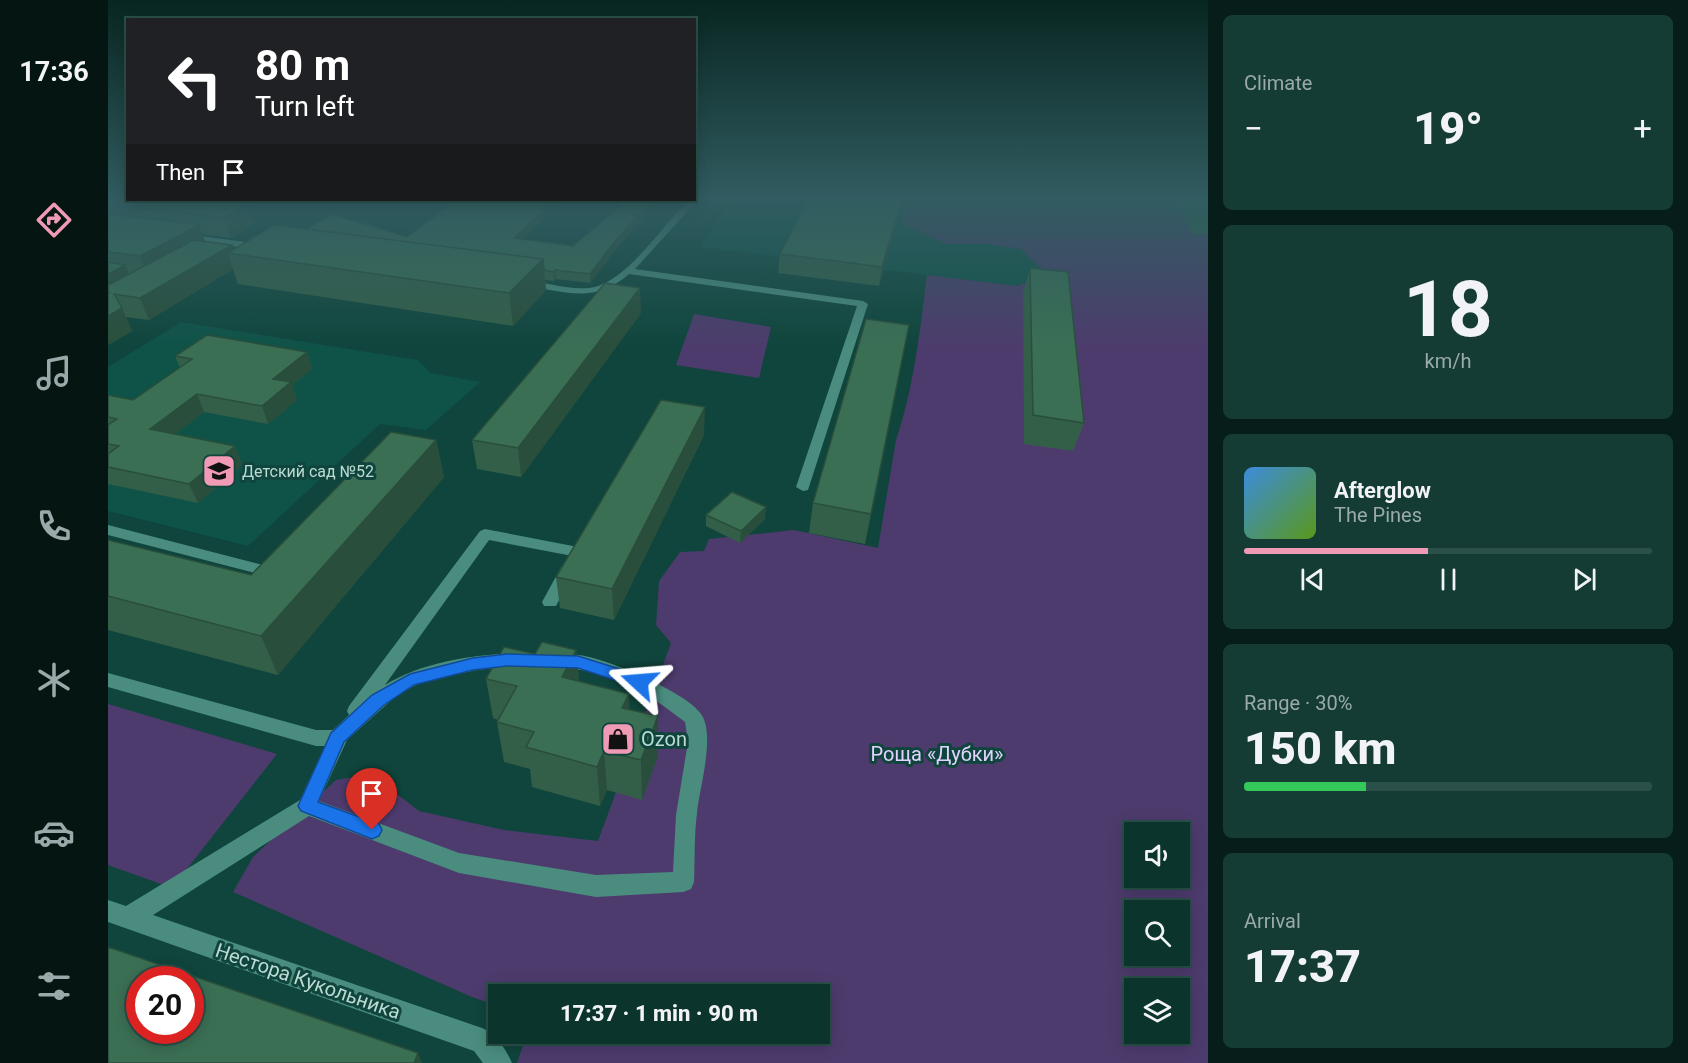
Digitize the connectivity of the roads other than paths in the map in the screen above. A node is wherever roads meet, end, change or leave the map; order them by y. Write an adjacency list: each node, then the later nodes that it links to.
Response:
1 (210, 250): 3 (street)
2 (647, 250): 4 (street)
3 (202, 254)
4 (628, 272): 5 (street); 6 (street)
5 (508, 280)
6 (804, 487)
7 (108, 530): 8 (street)
8 (263, 570)
9 (550, 602): 11 (street)
10 (108, 680): 11 (street)
11 (337, 738): 12 (street); 12 (street)
12 (307, 806): 13 (street)
13 (118, 915): 14 (street, Нестора Кукольника)
14 (499, 1063)

